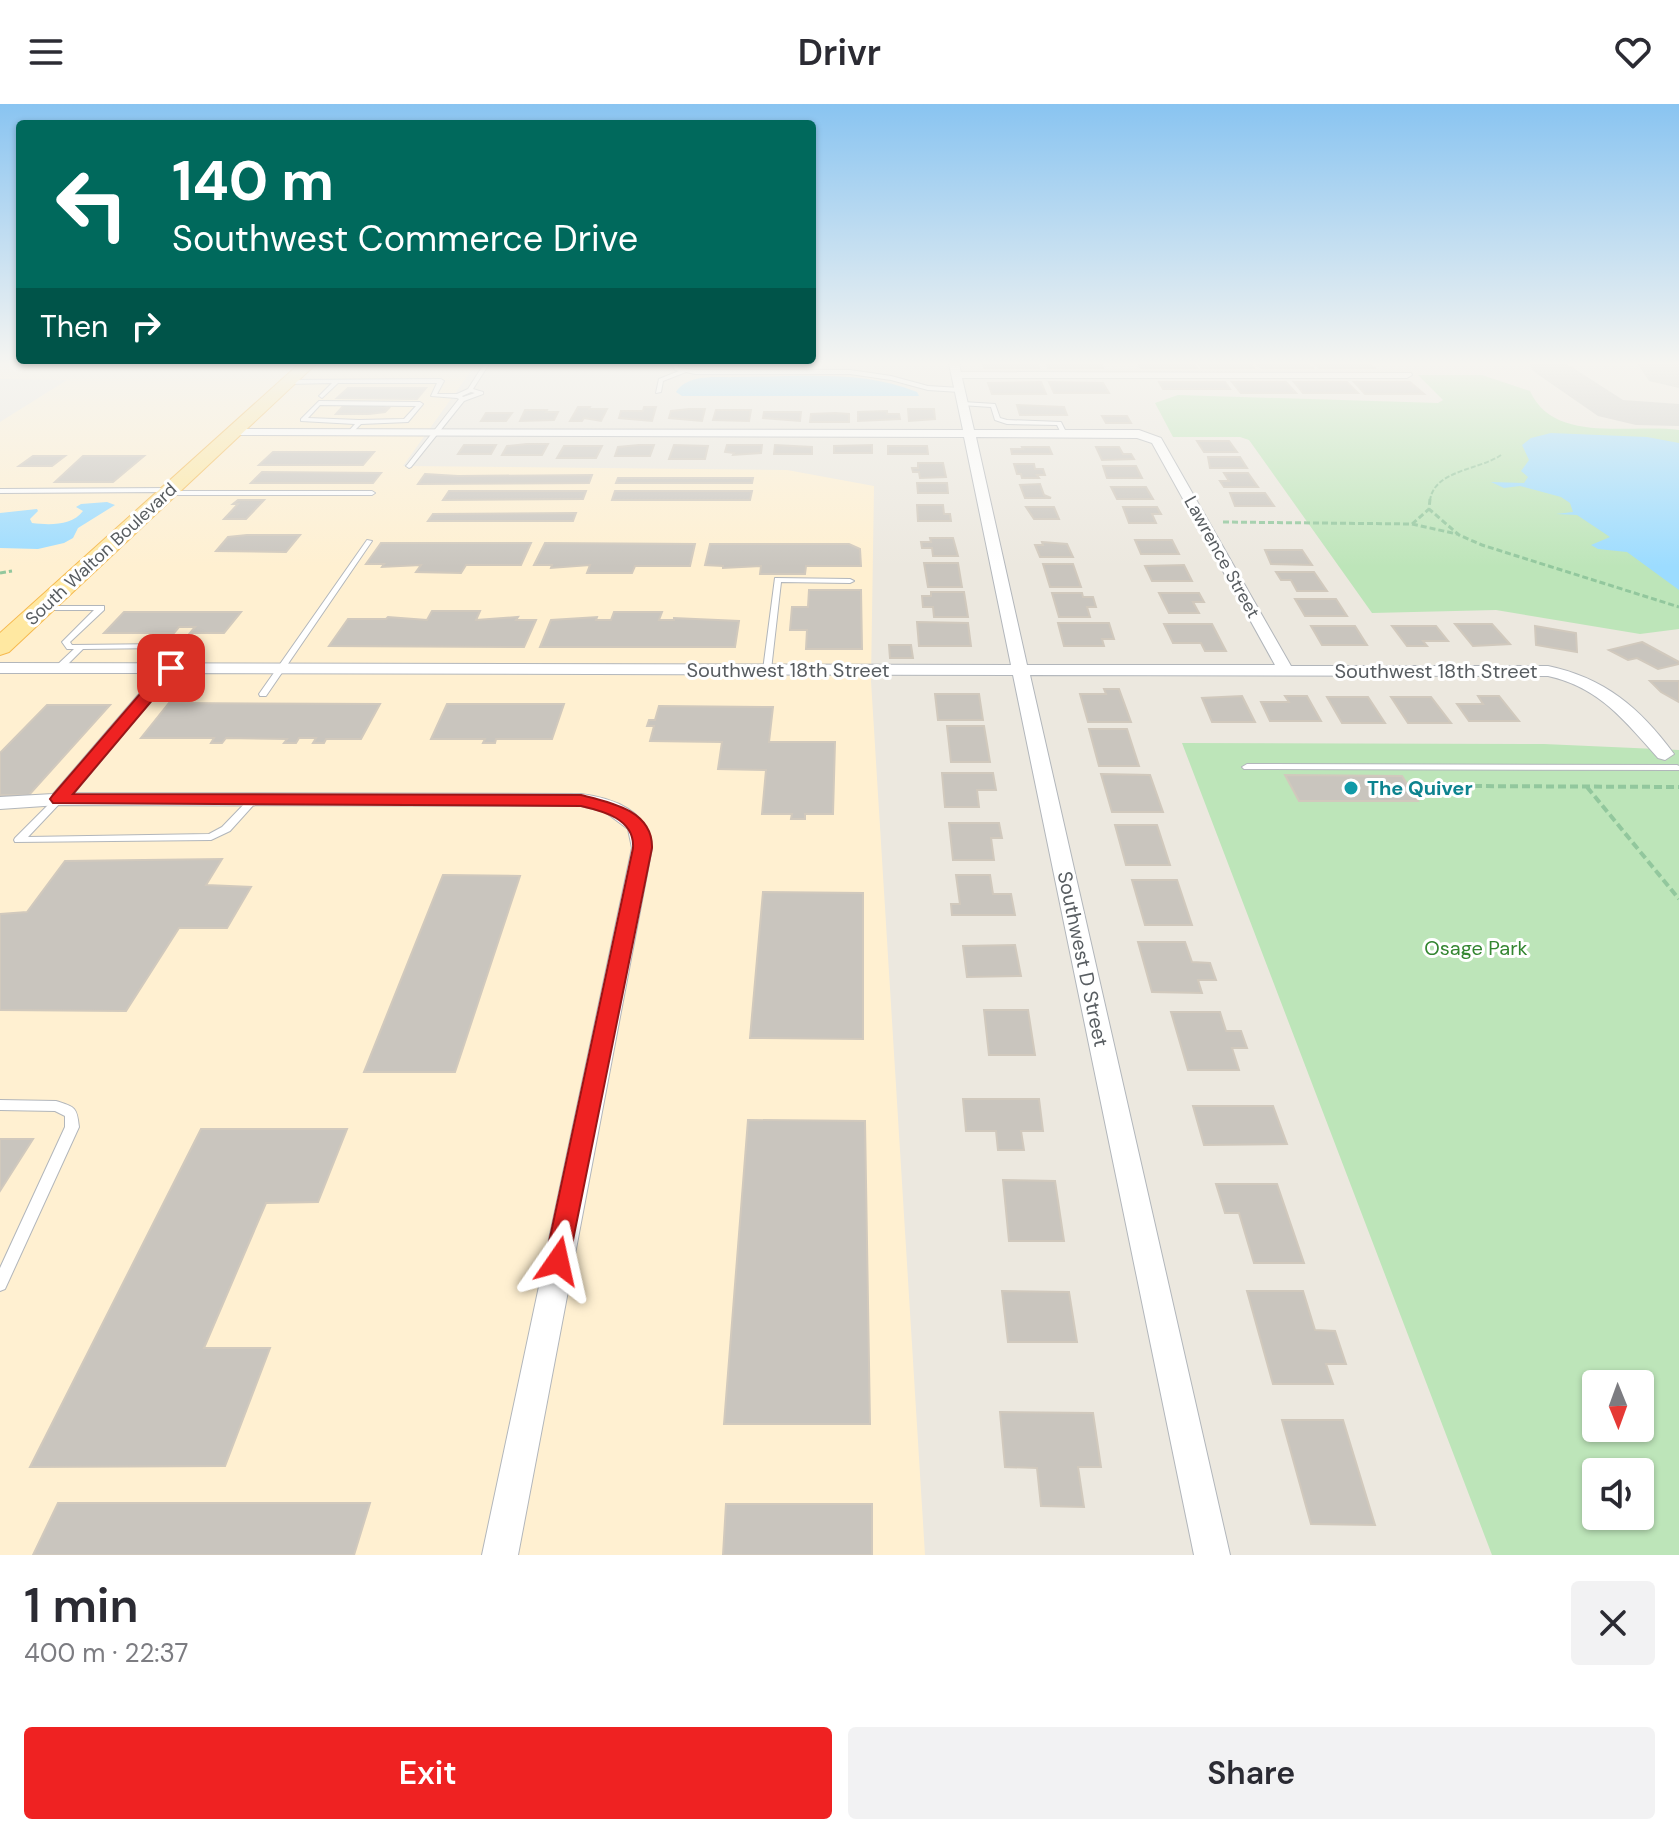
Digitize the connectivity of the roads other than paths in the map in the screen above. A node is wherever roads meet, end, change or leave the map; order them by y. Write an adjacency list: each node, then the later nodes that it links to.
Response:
1 (234, 432): 2 (street, Lawrence Street); 10 (main road, South Walton Boulevard)
2 (241, 432)
3 (432, 432): 4 (street, Lawrence Street)
4 (437, 432): 7 (street, Lawrence Street); 8 (lane)
5 (968, 432): 7 (street, Southwest D Street)
6 (1064, 434): 7 (street, Lawrence Street); 24 (street, Lawrence Street)
7 (969, 435): 23 (street, Southwest D Street)
8 (409, 466)
9 (0, 491): 10 (lane)
10 (168, 492): 11 (lane); 14 (main road, South Walton Boulevard)
11 (372, 493)
12 (369, 541): 21 (lane)
13 (850, 581): 22 (lane)
14 (43, 608): 15 (main road, South Walton Boulevard); 16 (lane)
15 (0, 647)
16 (81, 647): 18 (lane); 19 (lane)
17 (0, 668): 18 (street, Southwest 18th Street)
18 (59, 668): 19 (street, Southwest 18th Street)
19 (148, 668): 20 (street, Southwest 18th Street)
20 (171, 668): 21 (street, Southwest 18th Street); 28 (street)
21 (280, 669): 22 (street, Southwest 18th Street); 25 (lane)
22 (767, 670): 23 (street, Southwest 18th Street)
23 (1021, 670): 24 (street, Southwest 18th Street); 34 (street, Southwest D Street)
24 (1286, 671): 26 (street, Southwest 18th Street)
25 (263, 694)
26 (1665, 754): 27 (lane)
27 (1247, 767)
28 (59, 799): 29 (street); 29 (lane); 30 (street)
29 (253, 800): 33 (street)
30 (0, 803)
31 (0, 1105): 32 (lane)
32 (0, 1284)
33 (500, 1555)
34 (1212, 1555)

